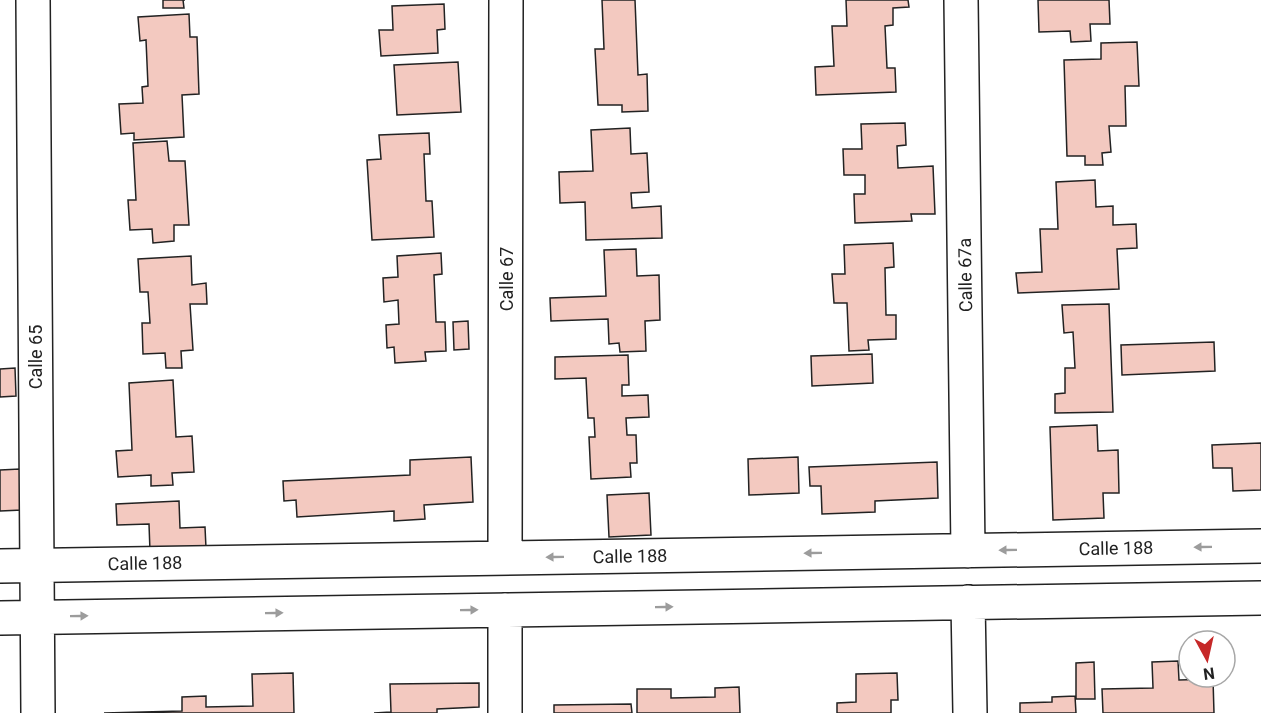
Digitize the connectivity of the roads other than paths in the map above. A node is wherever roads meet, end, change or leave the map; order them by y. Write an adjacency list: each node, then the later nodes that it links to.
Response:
1 (33, 0): 7 (street, Calle 65)
2 (506, 0): 6 (street, Calle 67)
3 (961, 0): 5 (street, Calle 67a)
4 (1261, 546): 5 (street, Calle 188, one-way to 5)
5 (968, 551): 6 (street, Calle 188, one-way to 6)
6 (505, 557): 7 (street, Calle 188)
7 (37, 565): 8 (street, Calle 188); 12 (street, Calle 65)
8 (0, 566)
9 (1261, 598): 10 (street)
10 (968, 602): 11 (street, one-way to 10); 16 (street)
11 (505, 610): 12 (street, one-way to 11); 15 (street)
12 (38, 617): 13 (street); 14 (street, Calle 65)
13 (0, 618)
14 (39, 713)
15 (506, 713)
16 (970, 713)

